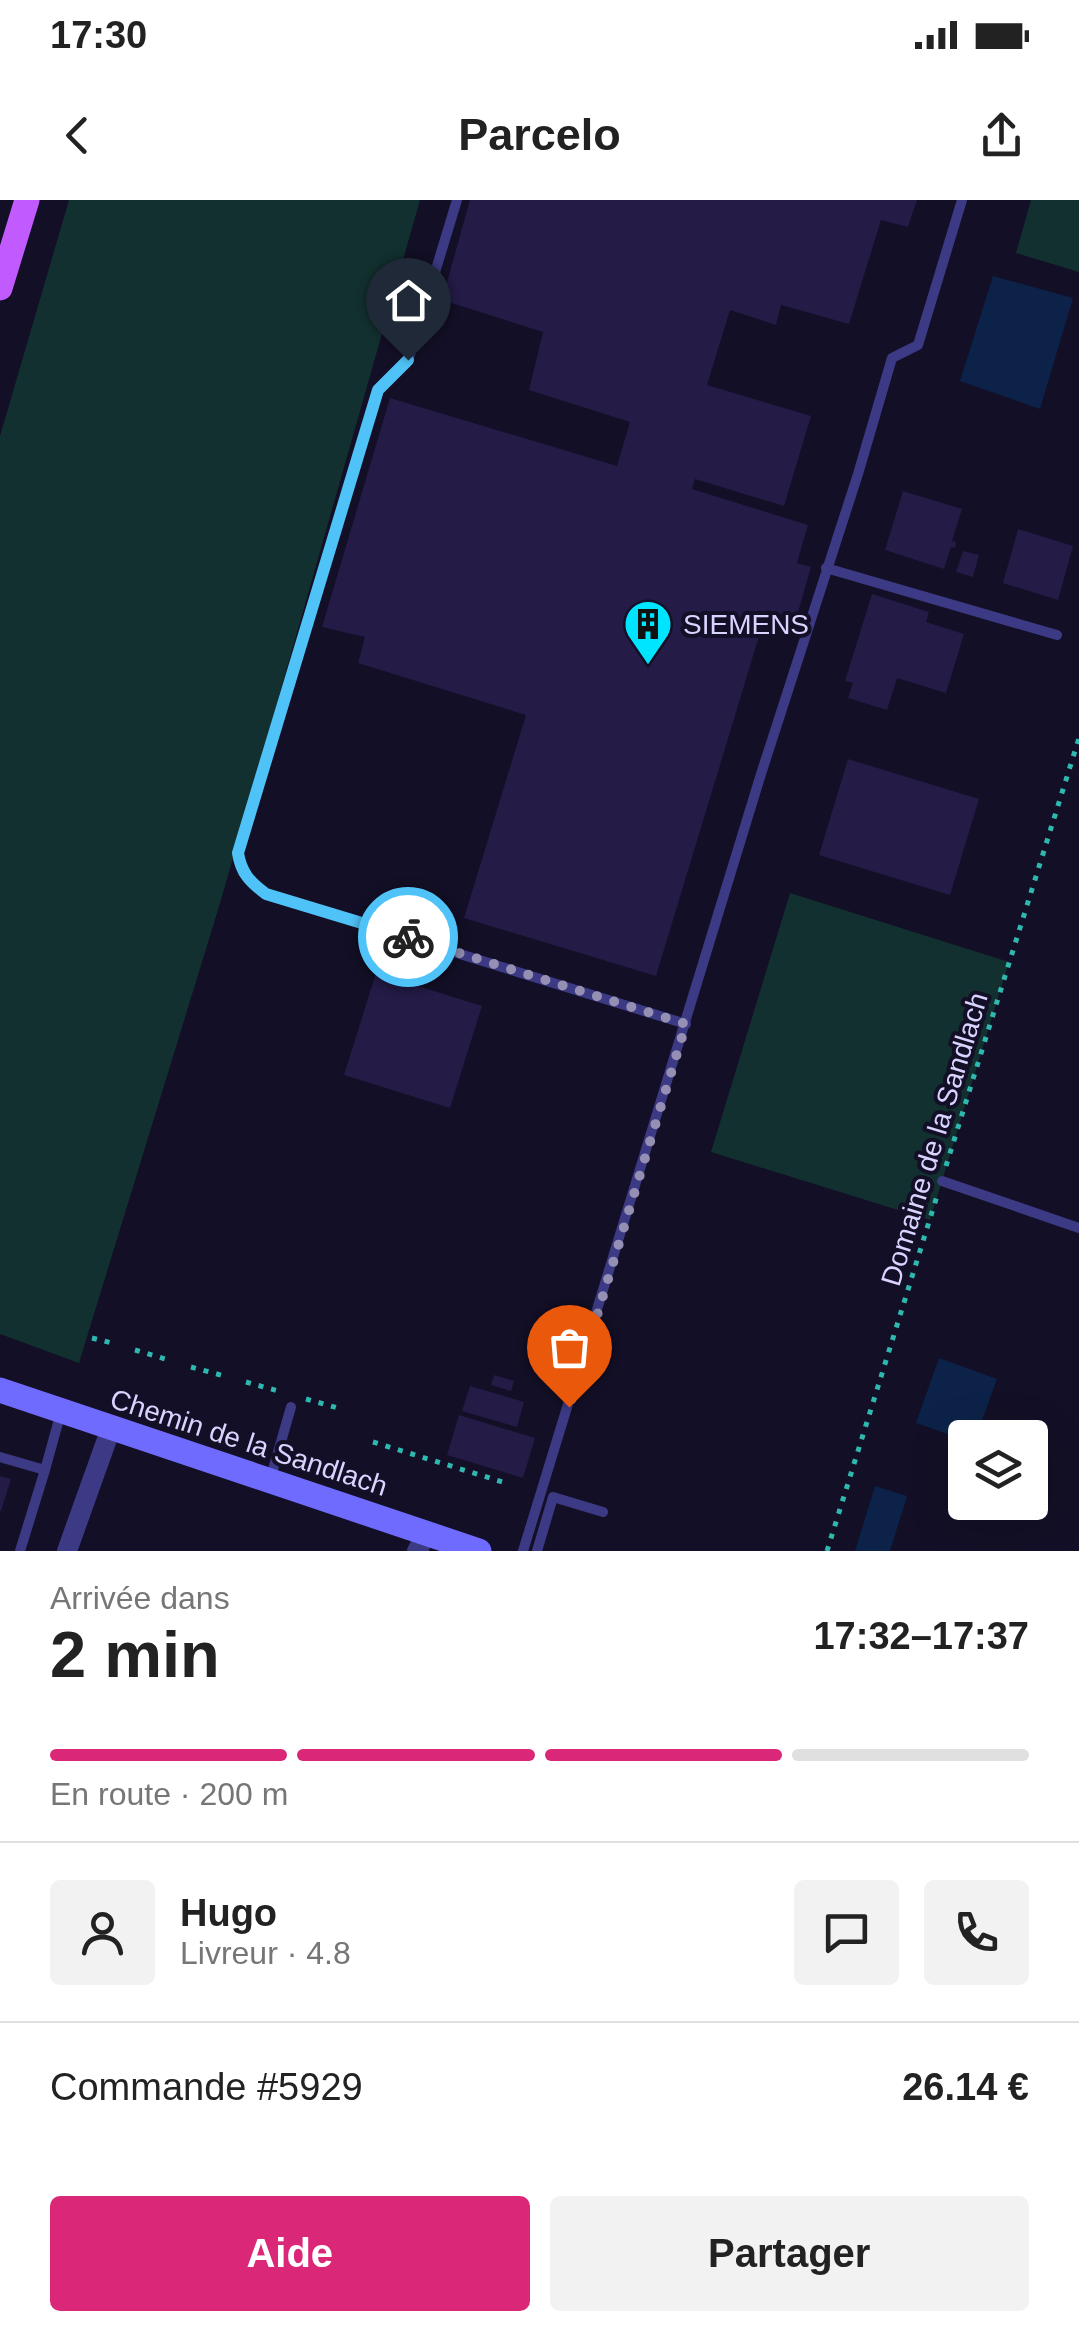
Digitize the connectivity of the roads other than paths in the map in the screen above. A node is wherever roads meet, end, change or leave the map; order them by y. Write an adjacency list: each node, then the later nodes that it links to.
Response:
1 (27, 200): 4 (main road)
2 (457, 200): 7 (lane)
3 (962, 200): 5 (lane)
4 (0, 288)
5 (826, 568): 6 (lane); 7 (lane)
6 (1057, 635)
7 (686, 1024): 22 (lane)
8 (942, 1181): 9 (lane)
9 (1079, 1228)
10 (0, 1390): 12 (street, Chemin de la Sandlach)
11 (291, 1407): 16 (lane)
12 (62, 1411): 13 (street, Chemin de la Sandlach); 15 (lane)
13 (111, 1428): 16 (street, Chemin de la Sandlach); 20 (street)
14 (0, 1457): 15 (lane)
15 (45, 1470): 19 (lane)
16 (270, 1481): 18 (street, Chemin de la Sandlach)
17 (603, 1512): 23 (lane)
18 (422, 1542): 21 (street, Chemin de la Sandlach)
19 (20, 1551)
20 (67, 1551)
21 (478, 1551)
22 (524, 1551)
23 (537, 1551)

